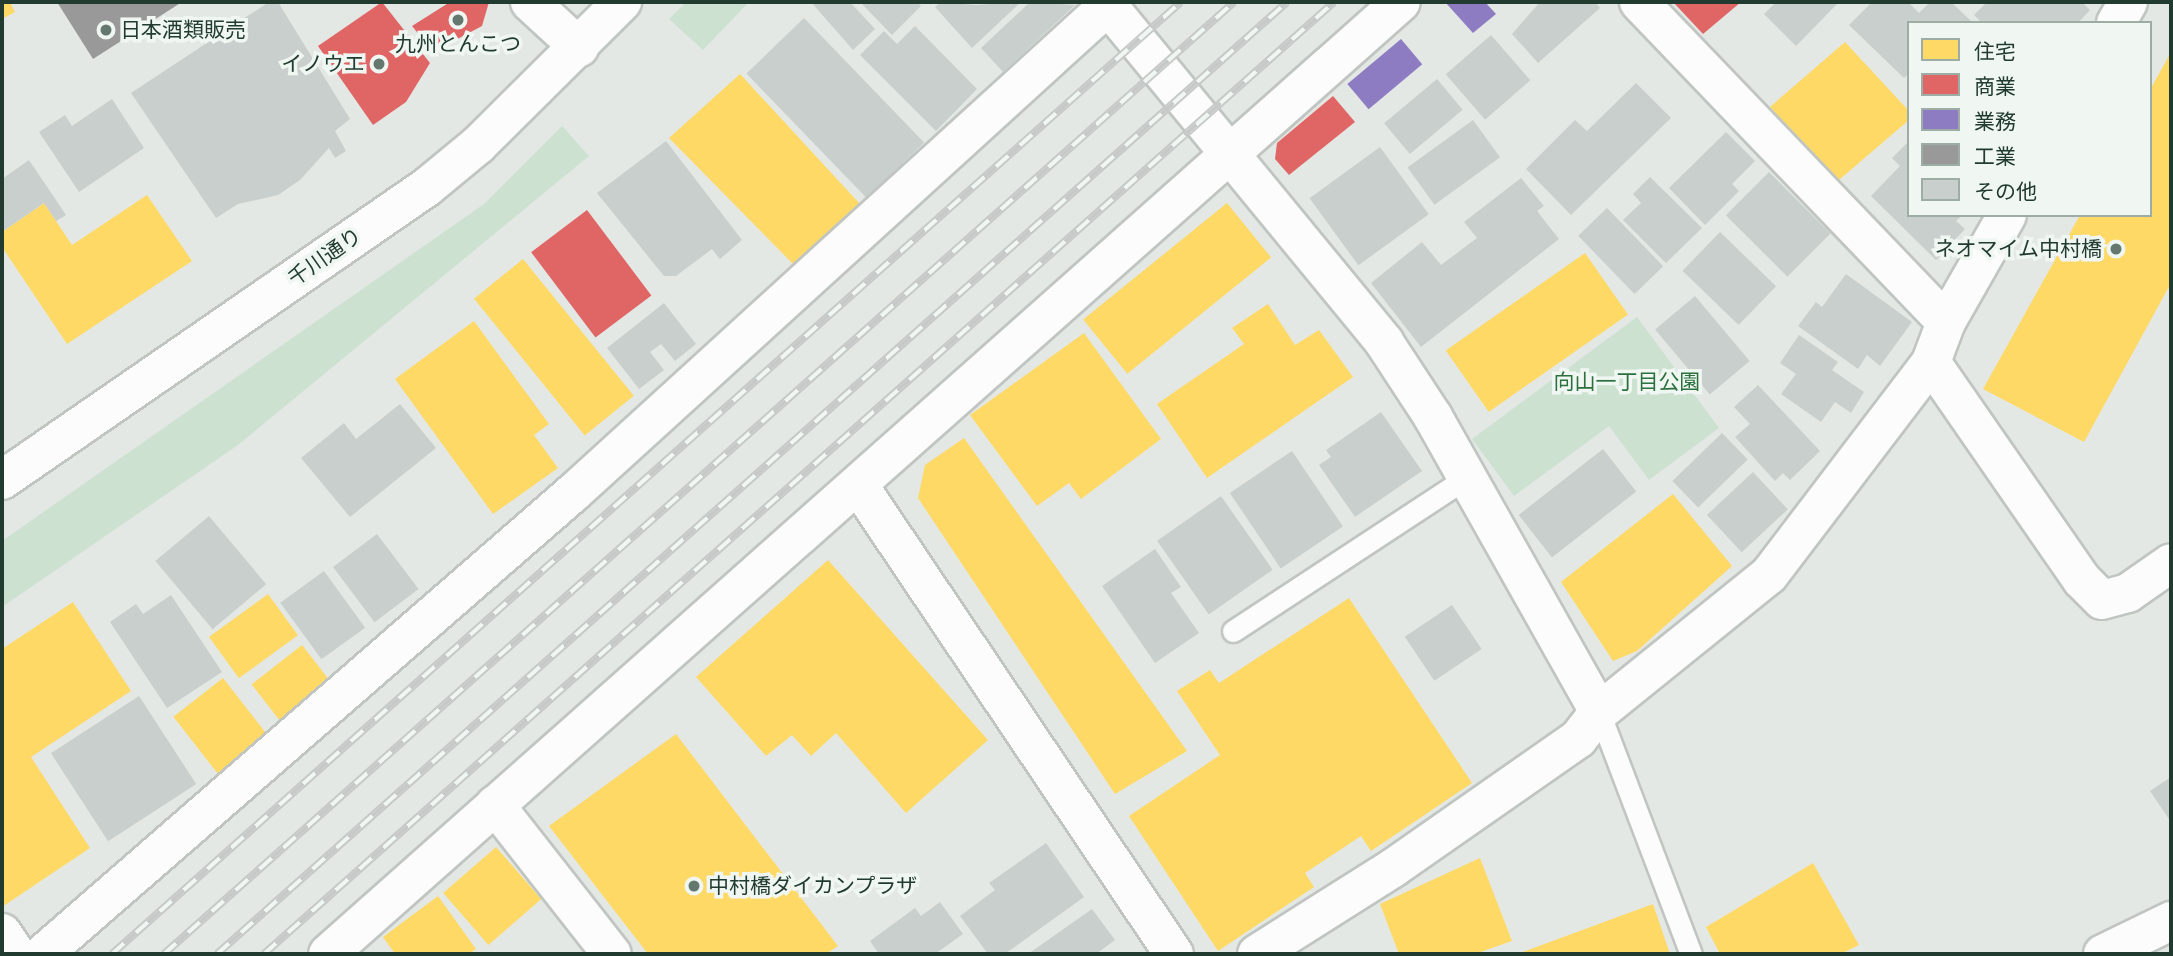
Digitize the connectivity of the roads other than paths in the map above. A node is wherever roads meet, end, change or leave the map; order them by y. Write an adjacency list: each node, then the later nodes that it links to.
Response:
1 (530, 2): 8 (street)
2 (622, 2): 8 (street, 千川通り)
3 (1401, 2): 9 (street)
4 (1639, 2): 11 (street)
5 (2128, 2): 7 (street)
6 (1108, 3): 9 (street); 23 (street)
7 (2117, 21)
8 (579, 47): 14 (street, 千川通り)
9 (1232, 153): 13 (street); 15 (street)
10 (2006, 217): 11 (street)
11 (1946, 322): 12 (street)
12 (1931, 362): 16 (street); 18 (street)
13 (1467, 477): 17 (lane); 18 (street)
14 (2, 480)
15 (859, 486): 19 (street); 26 (street)
16 (2171, 563)
17 (1233, 631)
18 (1598, 712): 27 (street); 28 (lane)
19 (495, 805): 24 (street); 25 (street)
20 (2171, 921): 29 (street)
21 (2, 933): 22 (street)
22 (16, 954)
23 (43, 954)
24 (328, 954)
25 (612, 954)
26 (1174, 954)
27 (1257, 954)
28 (1691, 954)
29 (2103, 954)

